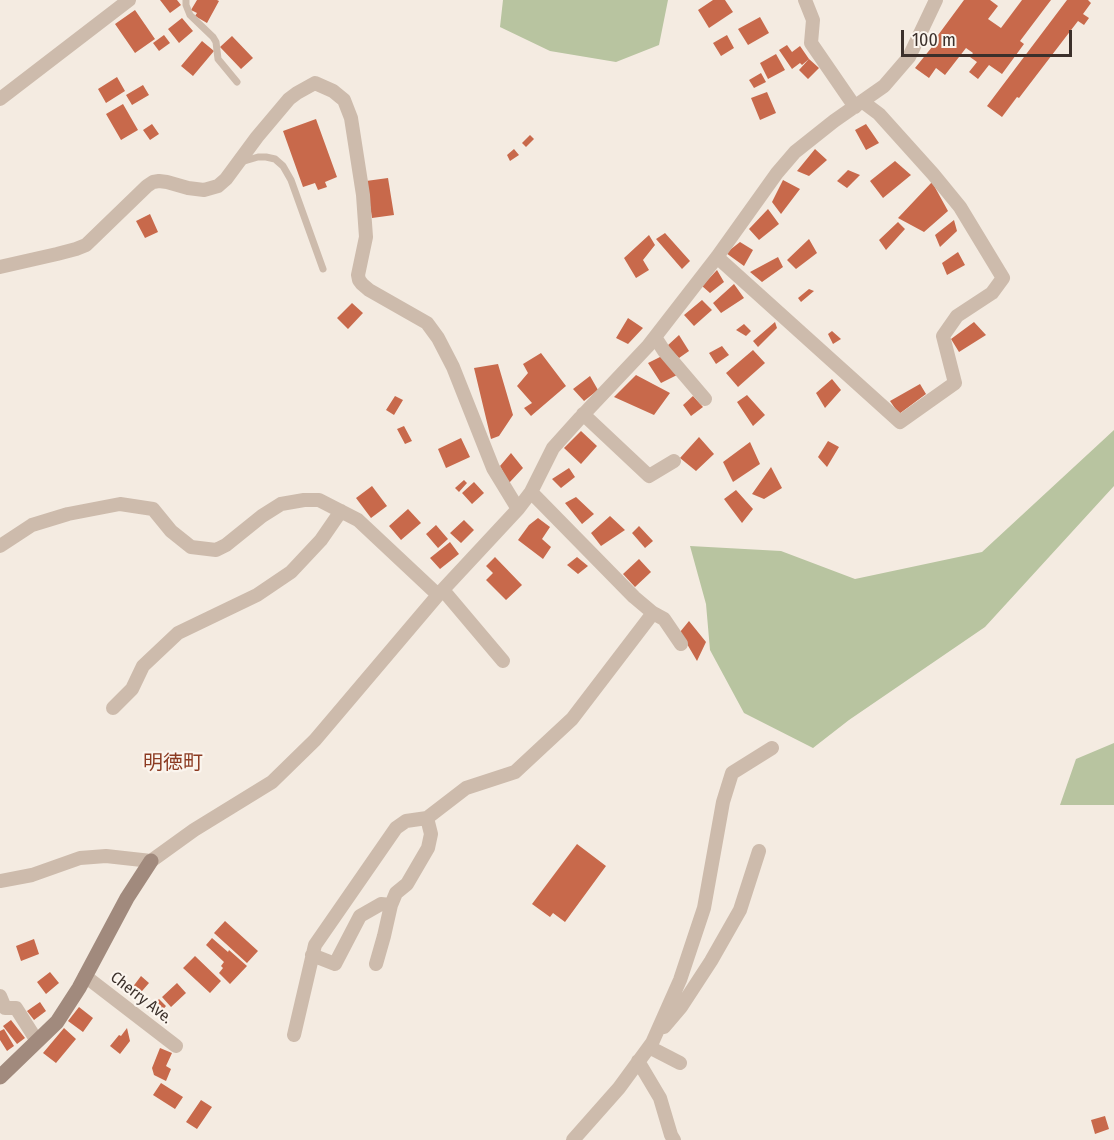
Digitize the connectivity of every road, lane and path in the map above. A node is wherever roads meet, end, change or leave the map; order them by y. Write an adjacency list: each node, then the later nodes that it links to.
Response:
1 (129, 0): 6 (street)
2 (186, 0): 5 (lane)
3 (805, 0): 7 (street)
4 (936, 0): 7 (street)
5 (237, 82)
6 (0, 99)
7 (859, 104): 9 (street); 9 (street)
8 (238, 163): 10 (street); 11 (lane); 17 (street)
9 (717, 257): 12 (street)
10 (0, 267)
11 (323, 269)
12 (655, 337): 13 (street); 14 (street)
13 (705, 399)
14 (583, 414): 15 (street); 16 (street)
15 (674, 461)
16 (531, 492): 17 (street); 21 (street)
17 (518, 509): 20 (street)
18 (341, 510): 19 (street); 20 (street); 24 (street)
19 (0, 546)
20 (440, 592): 23 (street); 28 (street)
21 (653, 613): 22 (street); 26 (street)
22 (681, 644)
23 (503, 661)
24 (113, 708)
25 (772, 748): 37 (street)
26 (427, 818): 30 (street); 31 (street)
27 (759, 850): 37 (street)
28 (151, 861): 29 (street); 33 (street)
29 (0, 881)
30 (391, 905): 31 (street); 32 (street)
31 (312, 955): 35 (street)
32 (375, 964)
33 (86, 976): 36 (street); 38 (street, Cherry Ave.)
34 (0, 996): 36 (street)
35 (294, 1035)
36 (37, 1041): 41 (street)
37 (650, 1045): 39 (street); 40 (street)
38 (176, 1046)
39 (638, 1061): 42 (street); 43 (street)
40 (680, 1064)
41 (0, 1077)
42 (573, 1140)
43 (674, 1140)

